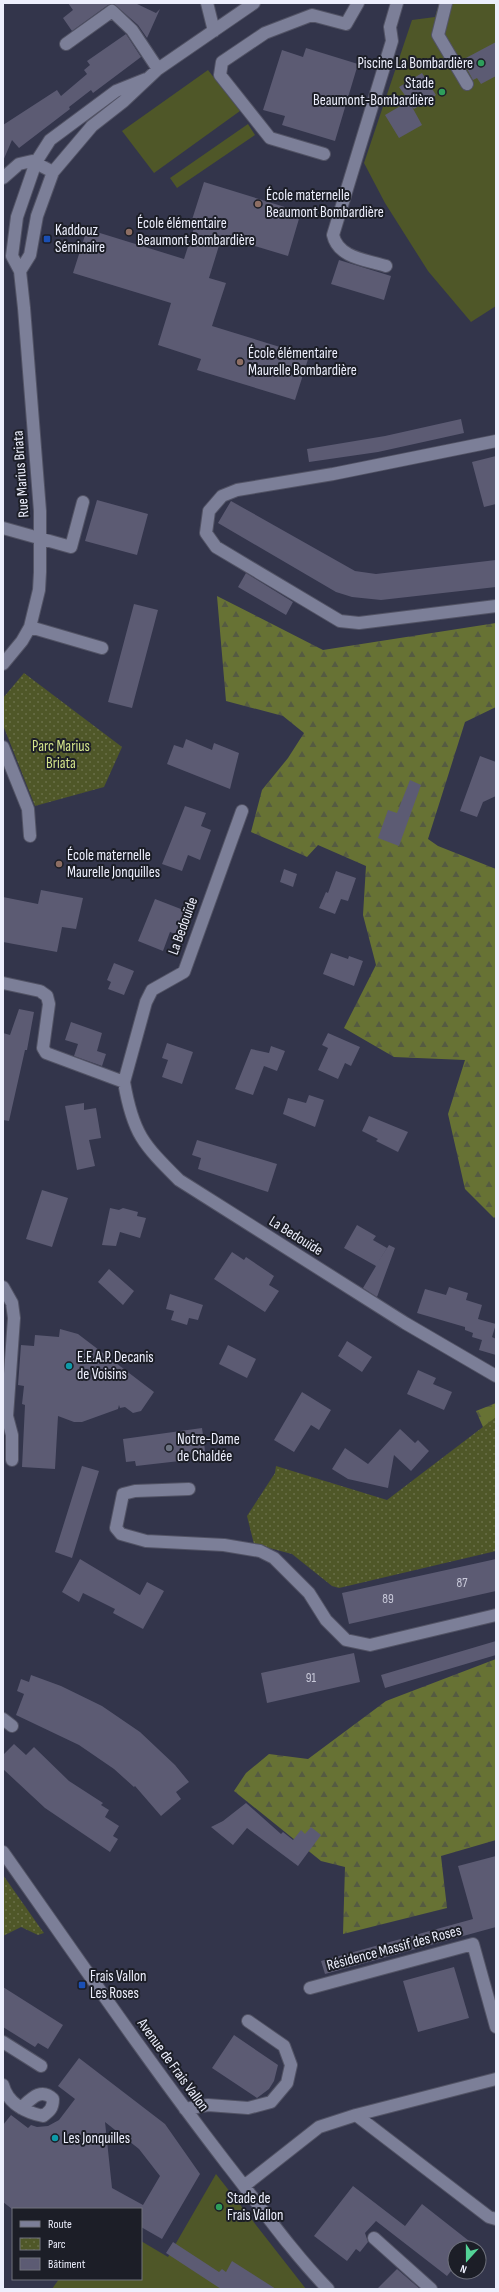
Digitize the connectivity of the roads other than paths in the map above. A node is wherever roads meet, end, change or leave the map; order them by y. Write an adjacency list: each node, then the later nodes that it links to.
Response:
1 (207, 3): 6 (street)
2 (254, 3): 6 (street)
3 (358, 3): 11 (street)
4 (397, 3): 15 (street)
5 (446, 3): 10 (street)
6 (214, 31): 8 (street)
7 (66, 44): 8 (street)
8 (158, 69): 9 (street)
9 (146, 79): 12 (street, Rue Marius Briata); 13 (street)
10 (467, 84)
11 (324, 154)
12 (36, 162): 13 (street); 14 (street); 16 (street, Rue Marius Briata)
13 (53, 172): 16 (street)
14 (3, 178)
15 (386, 266)
16 (20, 271): 20 (street, Rue Marius Briata)
17 (496, 441): 21 (street)
18 (84, 502): 20 (street)
19 (3, 528): 20 (street)
20 (41, 539): 22 (street, Rue Marius Briata)
21 (496, 606)
22 (30, 627): 23 (street); 24 (street, Rue Marius Briata)
23 (102, 648)
24 (3, 664)
25 (3, 747): 27 (street)
26 (242, 811): 29 (street, La Bedouïde)
27 (30, 836)
28 (3, 983): 29 (street)
29 (124, 1082): 31 (street, La Bedouïde)
30 (3, 1287): 32 (street)
31 (496, 1376)
32 (12, 1460)
33 (189, 1489): 34 (street)
34 (496, 1615)
35 (3, 1852): 44 (street, Avenue de Frais Vallon)
36 (310, 1988): 38 (street, Résidence Massif des Roses)
37 (248, 2021): 44 (street)
38 (496, 2027)
39 (3, 2042): 40 (street)
40 (41, 2066)
41 (496, 2079): 45 (street)
42 (3, 2085): 43 (street)
43 (21, 2108)
44 (185, 2109): 46 (street, Avenue de Frais Vallon)
45 (356, 2115): 46 (street); 47 (street)
46 (244, 2186): 49 (street, Avenue de Frais Vallon)
47 (496, 2219)
48 (374, 2238): 50 (street)
49 (328, 2289)
50 (431, 2289)

